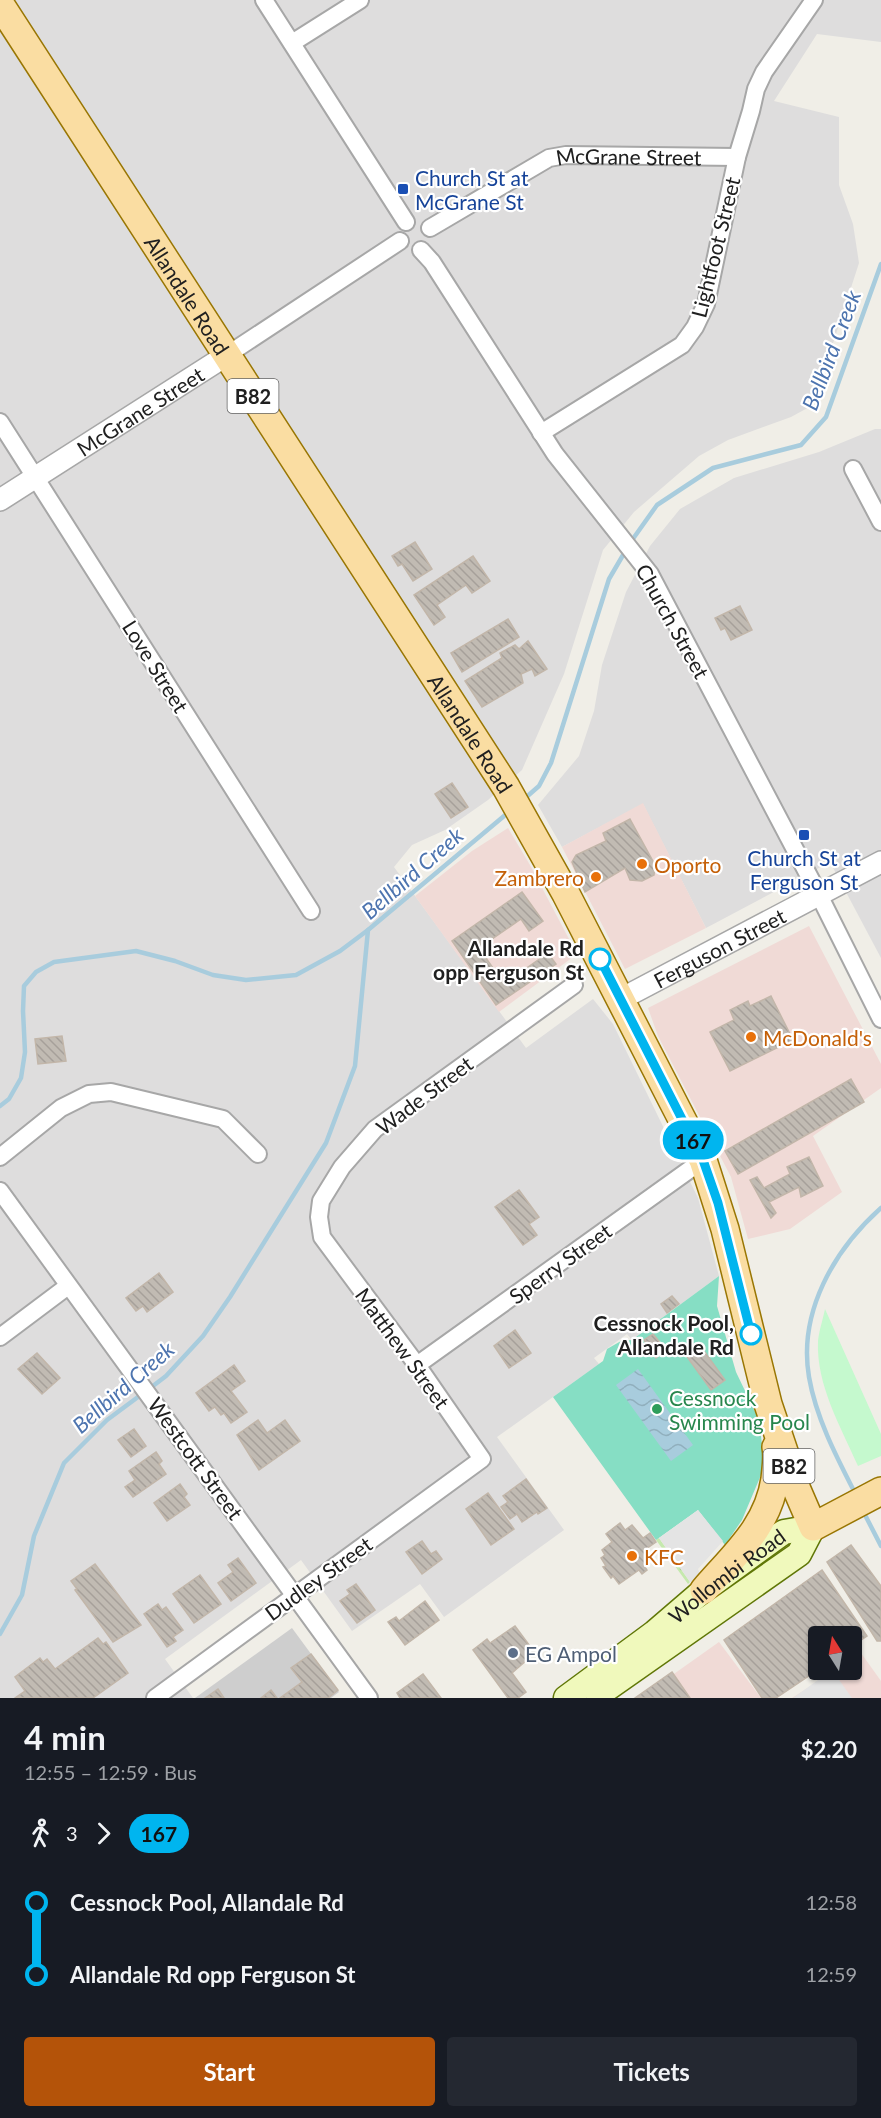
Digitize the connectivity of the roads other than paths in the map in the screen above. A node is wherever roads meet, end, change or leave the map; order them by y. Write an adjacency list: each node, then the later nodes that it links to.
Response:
1 (264, 0): 5 (street)
2 (360, 0): 5 (street)
3 (814, 0): 6 (street, Lightfoot Street)
4 (0, 4): 11 (main road, Allandale Road / B82)
5 (292, 44): 7 (street)
6 (737, 157): 8 (street, McGrane Street); 13 (street, Lightfoot Street)
7 (406, 222): 8 (street); 9 (street)
8 (430, 228): 10 (street)
9 (400, 241): 10 (street); 11 (street, McGrane Street)
10 (421, 250): 13 (street, Church Street)
11 (226, 355): 15 (street, McGrane Street); 22 (main road, Allandale Road / B82)
12 (0, 422): 15 (street, Love Street)
13 (541, 432): 19 (street, Church Street)
14 (854, 469): 17 (street)
15 (36, 477): 16 (street, McGrane Street); 20 (street, Love Street)
16 (0, 500)
17 (881, 522)
18 (881, 862): 19 (street, Ferguson Street)
19 (819, 895): 22 (street, Ferguson Street); 23 (street, Church Street)
20 (311, 911)
21 (574, 985): 28 (street, Wade Street)
22 (621, 999): 26 (main road, Allandale Road / B82)
23 (881, 1019)
24 (258, 1154): 25 (street)
25 (0, 1156)
26 (703, 1160): 31 (street, Sperry Street); 32 (main road, Allandale Road / B82)
27 (0, 1191): 29 (street, Westcott Street)
28 (322, 1237): 31 (street, Matthew Street)
29 (68, 1286): 30 (street); 37 (street, Westcott Street)
30 (0, 1337)
31 (417, 1365): 33 (street, Matthew Street)
32 (768, 1404): 35 (main road, Allandale Road / B82); 36 (main road)
33 (482, 1459): 37 (street, Dudley Street)
34 (876, 1494): 35 (main road)
35 (813, 1527): 36 (main road, Wollombi Road); 41 (main road, Wollombi Road)
36 (705, 1590): 40 (main road, Wollombi Road)
37 (296, 1595): 38 (street, Dudley Street); 39 (street, Westcott Street)
38 (155, 1698)
39 (369, 1698)
40 (566, 1698)
41 (593, 1698)

